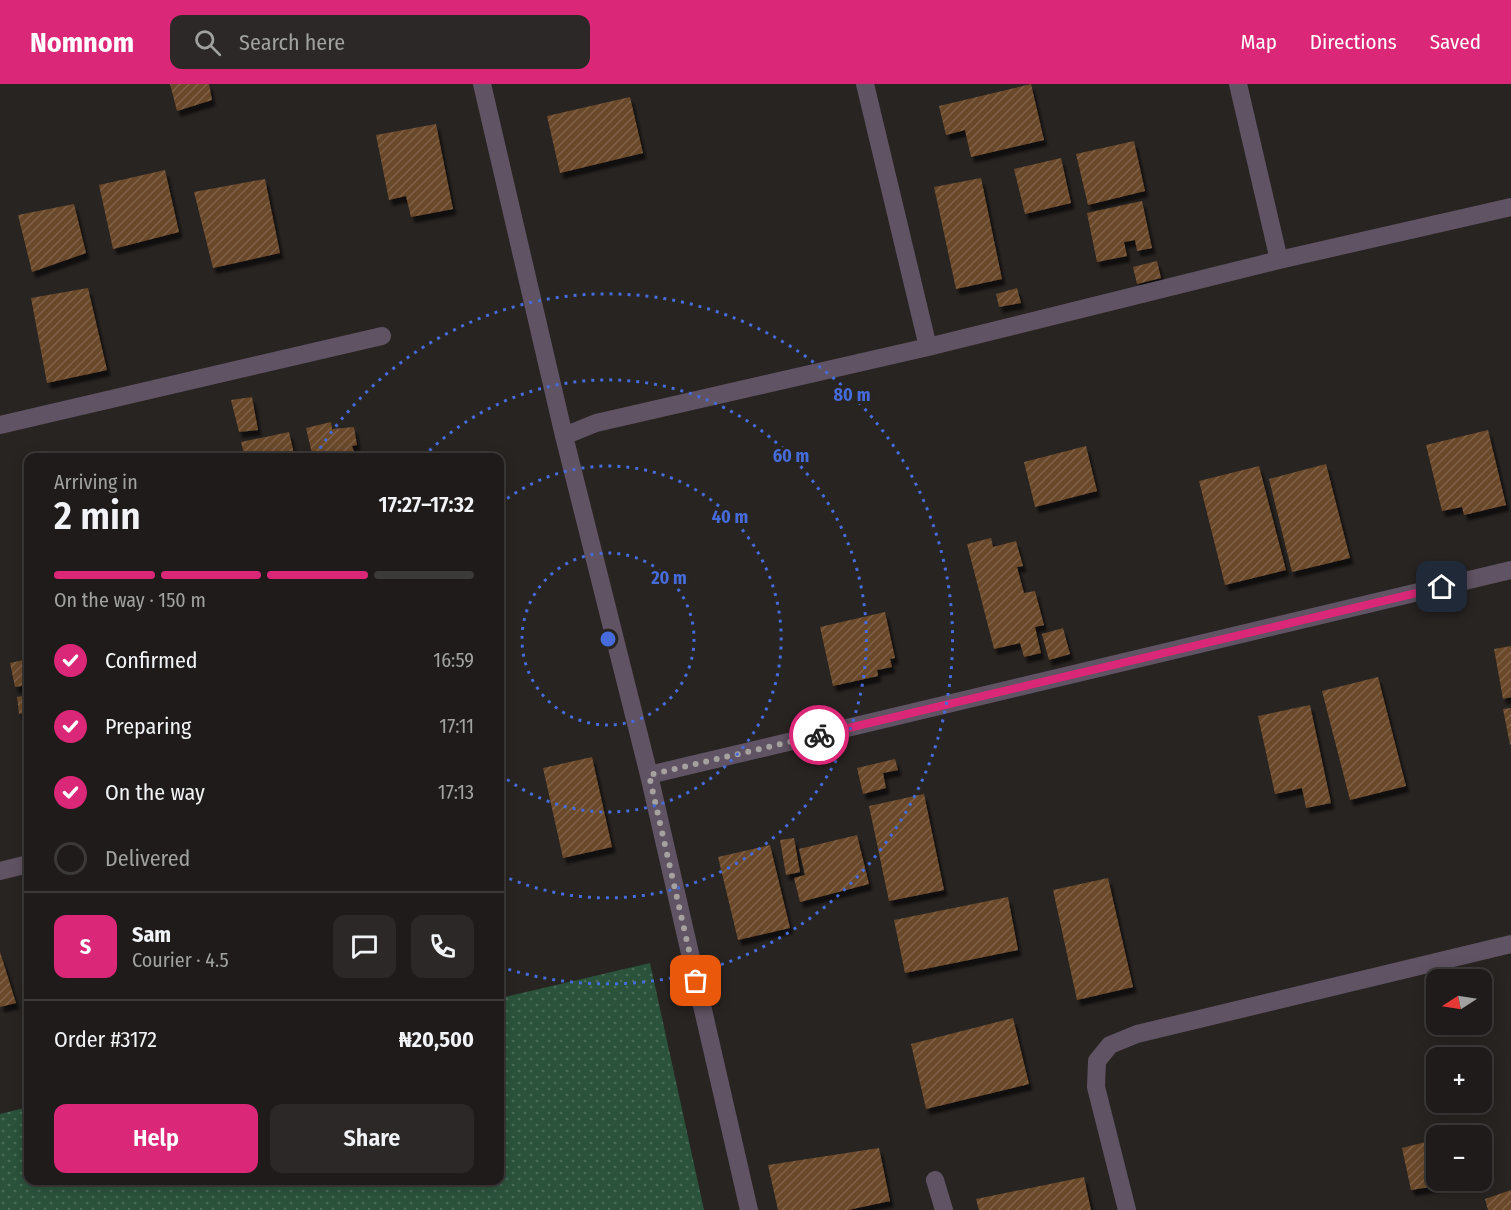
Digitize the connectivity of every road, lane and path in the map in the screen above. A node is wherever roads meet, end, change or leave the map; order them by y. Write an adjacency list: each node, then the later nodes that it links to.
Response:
1 (482, 84): 9 (street)
2 (865, 84): 7 (street)
3 (1238, 84): 5 (street)
4 (1511, 207): 5 (street)
5 (1279, 260): 7 (street)
6 (382, 336): 8 (street)
7 (928, 347): 9 (street)
8 (0, 425)
9 (564, 436): 11 (street)
10 (1511, 570): 11 (street)
11 (649, 775): 16 (street)
12 (24, 865): 13 (street)
13 (0, 871)
14 (1511, 944): 18 (street)
15 (935, 1180): 17 (street)
16 (749, 1210)
17 (944, 1210)
18 (1126, 1210)

